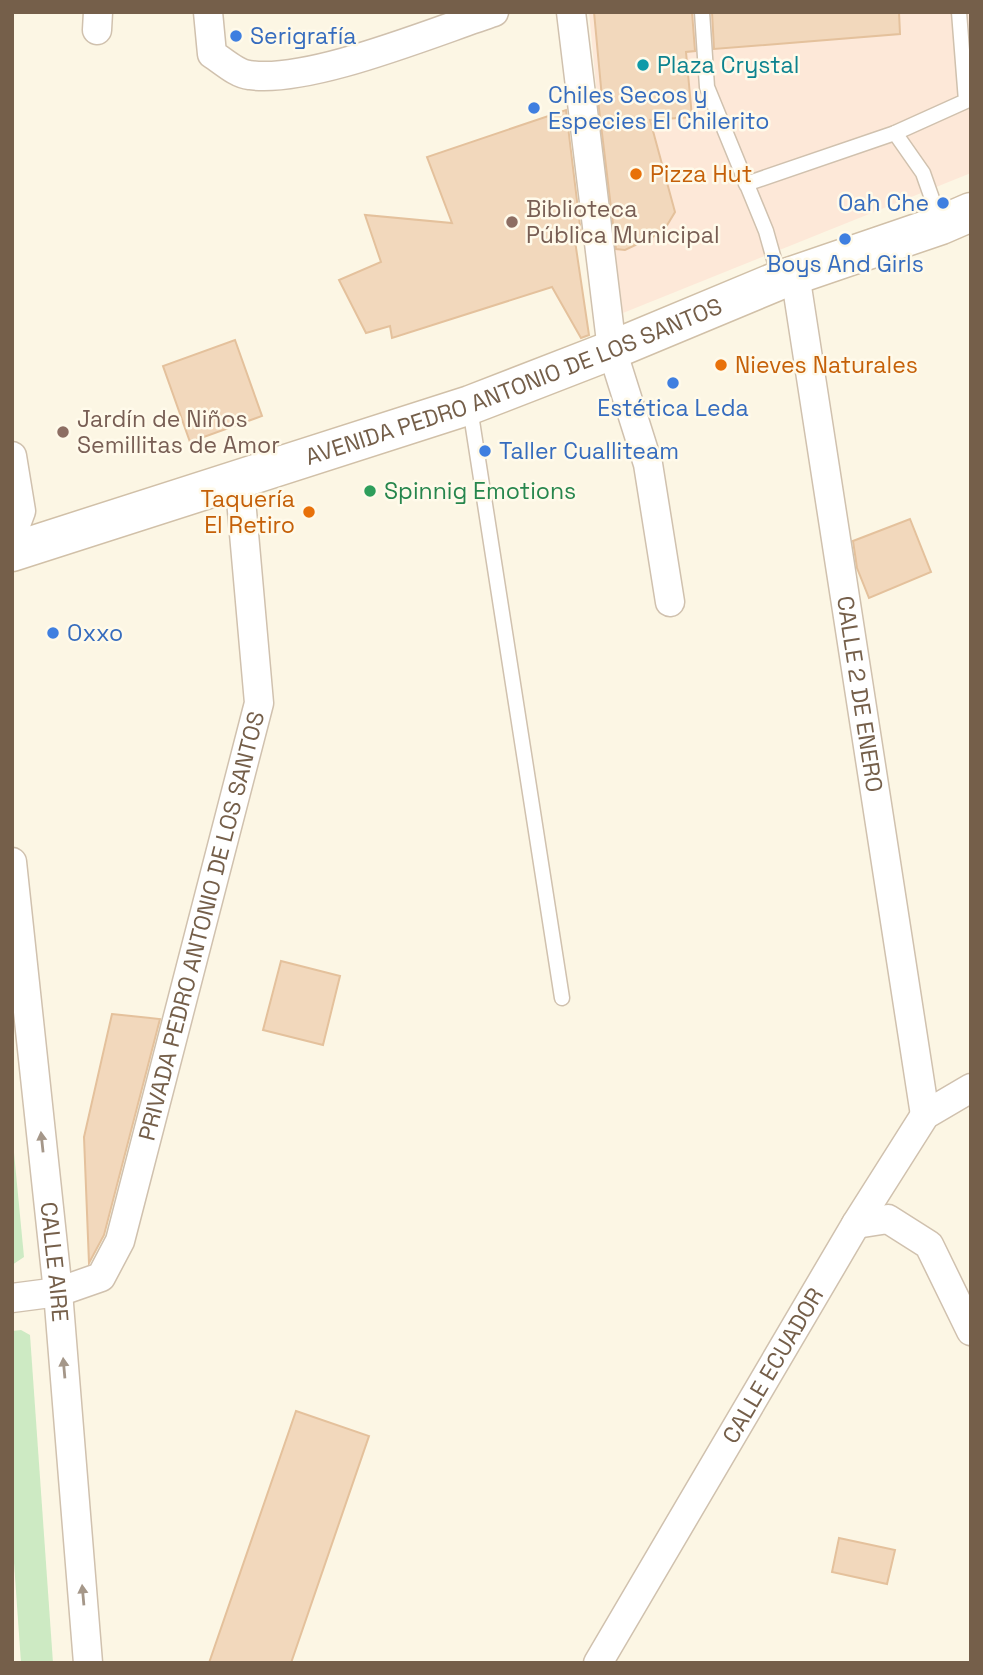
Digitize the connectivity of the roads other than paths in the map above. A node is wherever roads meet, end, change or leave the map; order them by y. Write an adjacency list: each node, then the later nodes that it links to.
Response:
1 (208, 12): 2 (street)
2 (494, 12)
3 (571, 12): 10 (street)
4 (702, 12): 7 (lane)
5 (959, 12): 6 (lane)
6 (895, 132): 7 (lane); 8 (lane)
7 (746, 184): 9 (lane)
8 (956, 218): 9 (street, AVENIDA PEDRO ANTONIO DE LOS SANTOS)
9 (787, 277): 10 (street, AVENIDA PEDRO ANTONIO DE LOS SANTOS); 20 (street, CALLE 2 DE ENERO)
10 (612, 350): 11 (street, AVENIDA PEDRO ANTONIO DE LOS SANTOS); 16 (street)
11 (470, 405): 13 (street, AVENIDA PEDRO ANTONIO DE LOS SANTOS); 18 (lane)
12 (12, 456): 14 (street)
13 (239, 477): 15 (street, AVENIDA PEDRO ANTONIO DE LOS SANTOS); 22 (street, PRIVADA PEDRO ANTONIO DE LOS SANTOS)
14 (12, 535)
15 (12, 552)
16 (670, 602)
17 (12, 862): 22 (street, CALLE AIRE, one-way to 17)
18 (562, 999)
19 (971, 1088): 20 (street, CALLE ECUADOR)
20 (925, 1115): 21 (street, CALLE ECUADOR)
21 (856, 1224): 24 (street); 26 (street, CALLE ECUADOR)
22 (58, 1292): 23 (street, PRIVADA PEDRO ANTONIO DE LOS SANTOS); 25 (street, CALLE AIRE, one-way to 22)
23 (12, 1298)
24 (971, 1331)
25 (88, 1663)
26 (598, 1663)

